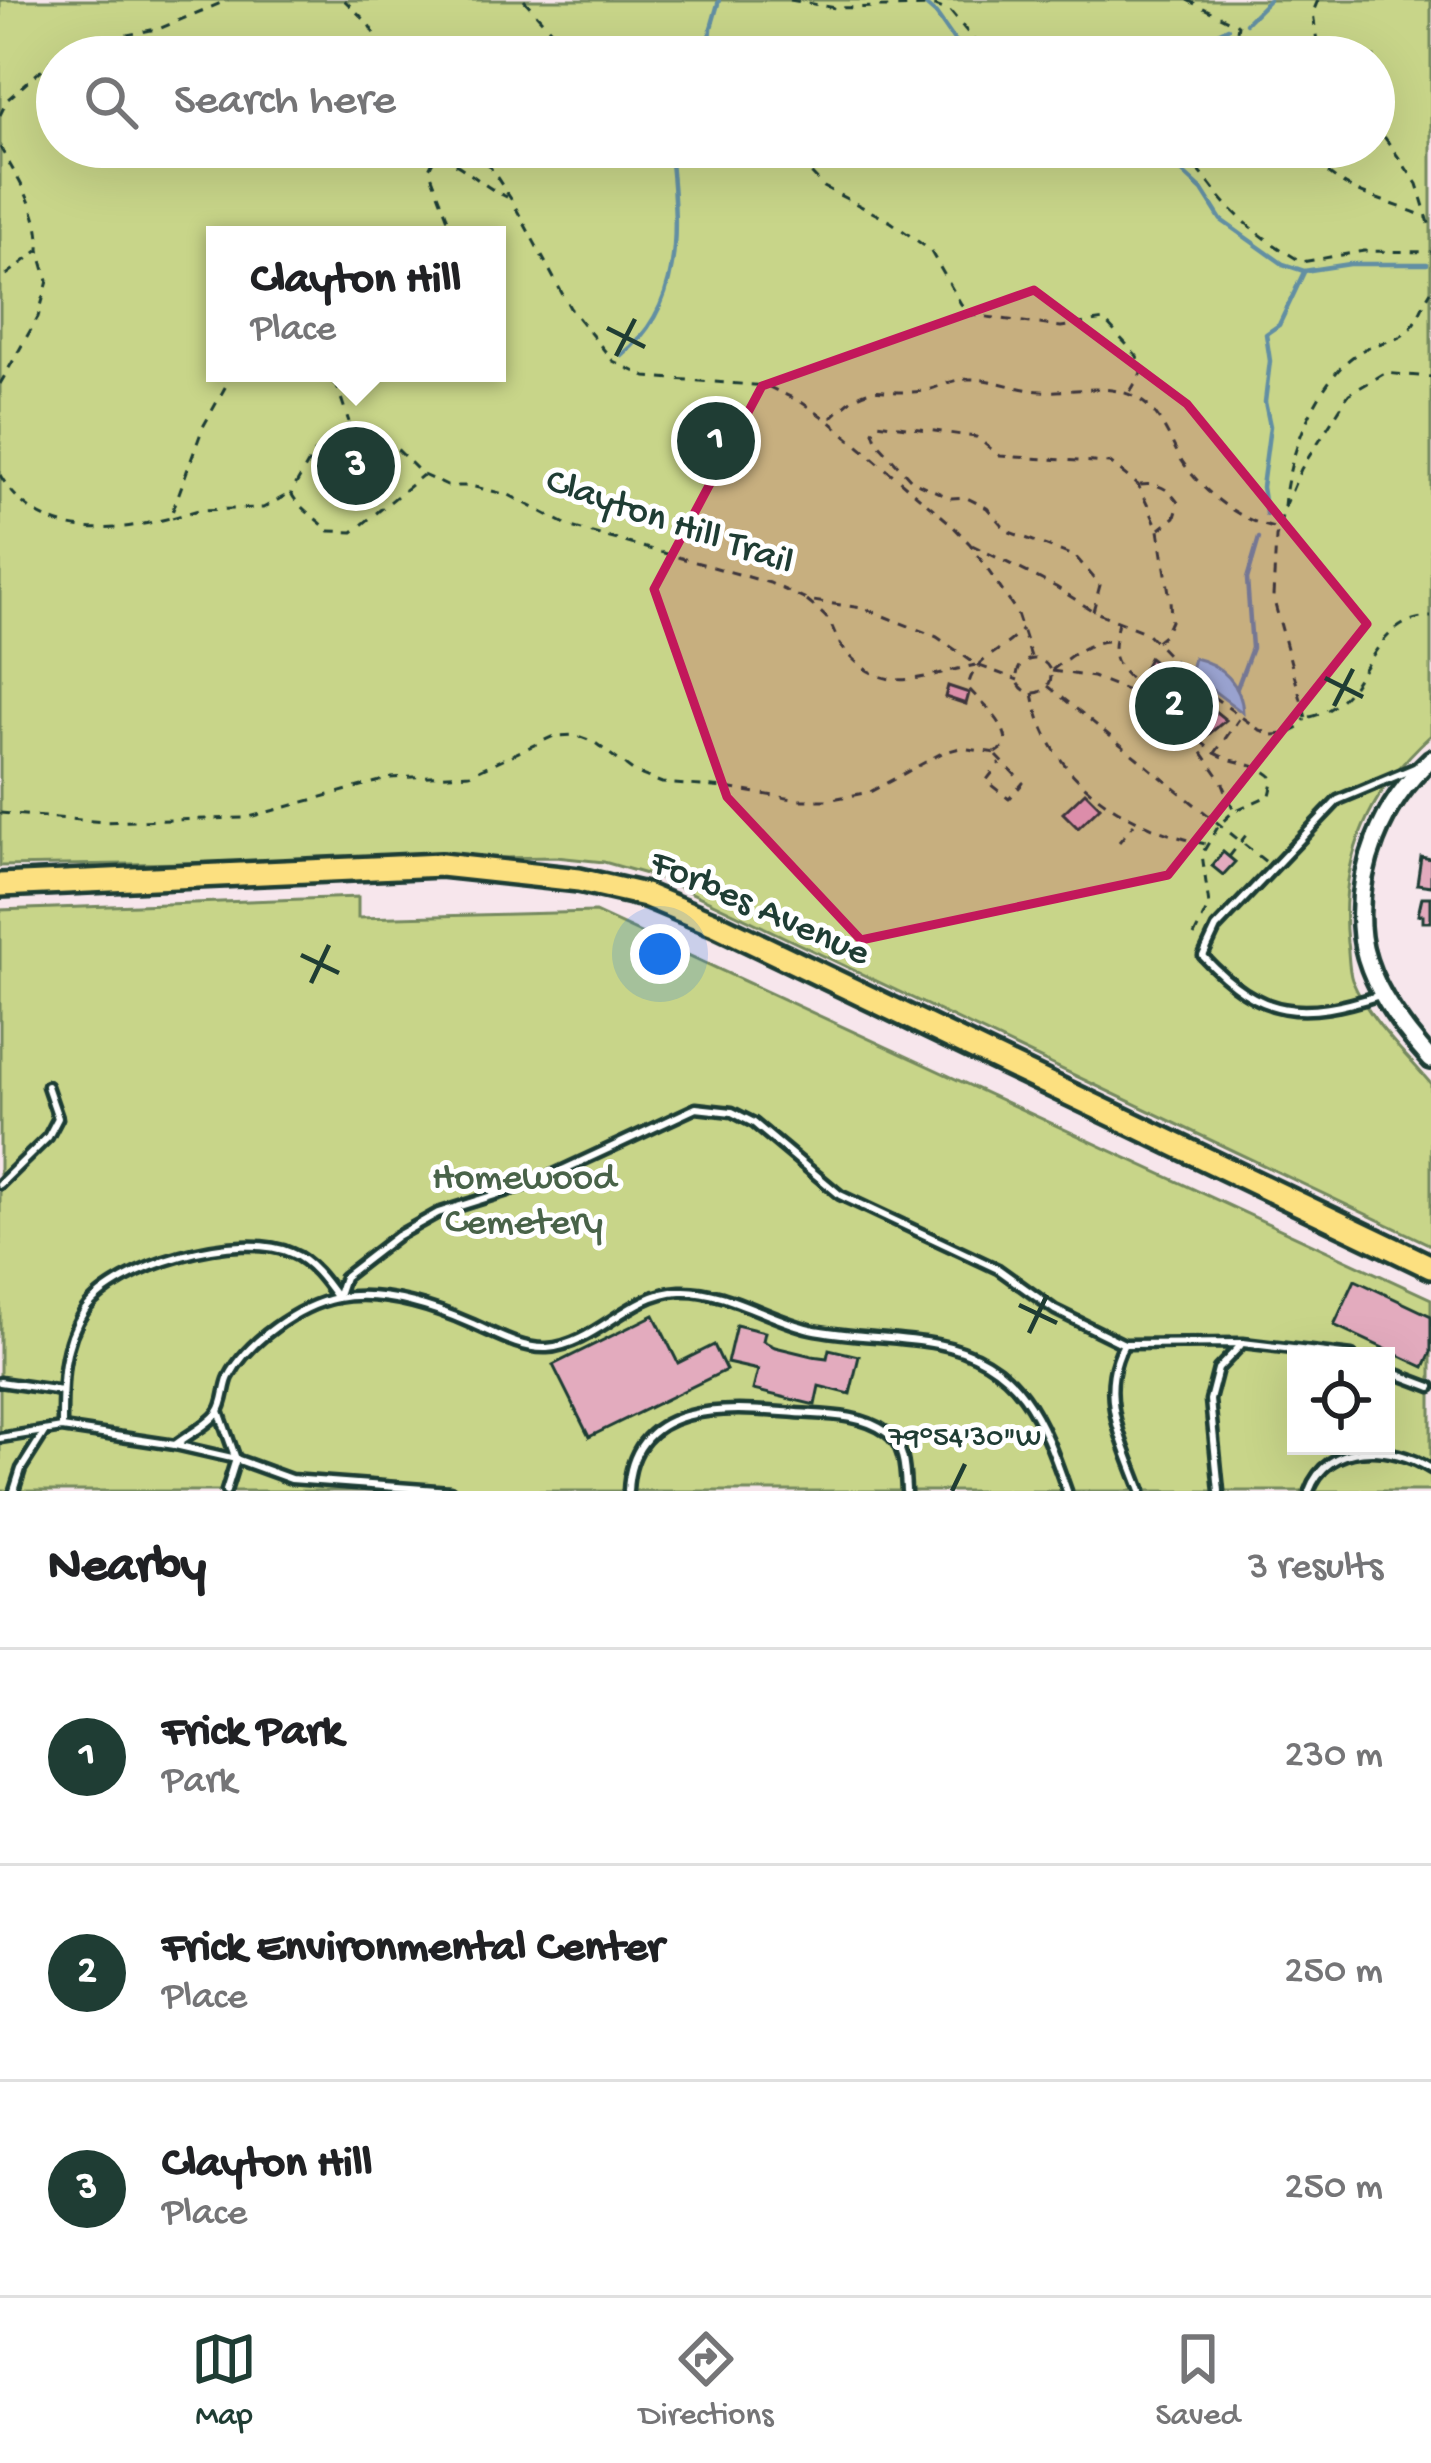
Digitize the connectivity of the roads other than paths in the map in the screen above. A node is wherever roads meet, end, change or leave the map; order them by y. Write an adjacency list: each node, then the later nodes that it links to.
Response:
1 (1428, 761): 3 (street); 3 (lane)
2 (0, 885): 7 (main road, Forbes Avenue)
3 (1383, 994): 4 (street)
4 (1431, 1060)
5 (47, 1087): 6 (lane)
6 (0, 1184)
7 (1431, 1267)
8 (337, 1298): 10 (lane); 15 (lane); 16 (lane); 30 (lane)
9 (1243, 1343): 10 (lane); 11 (lane); 32 (lane)
10 (1124, 1344): 31 (lane)
11 (1287, 1348)
12 (1395, 1374): 14 (lane)
13 (0, 1382): 15 (lane)
14 (1431, 1388)
15 (62, 1391): 17 (lane)
16 (219, 1411): 20 (lane); 21 (lane)
17 (62, 1429): 18 (lane); 20 (lane)
18 (45, 1431): 19 (lane); 24 (lane)
19 (0, 1438)
20 (175, 1445): 21 (lane)
21 (236, 1459): 23 (lane); 25 (lane)
22 (1431, 1469): 33 (lane)
23 (291, 1480): 26 (lane); 27 (lane)
24 (14, 1491)
25 (226, 1491)
26 (304, 1491)
27 (450, 1491)
28 (628, 1491): 29 (lane)
29 (906, 1491)
30 (1067, 1491)
31 (1141, 1491)
32 (1219, 1491)
33 (1309, 1491)

